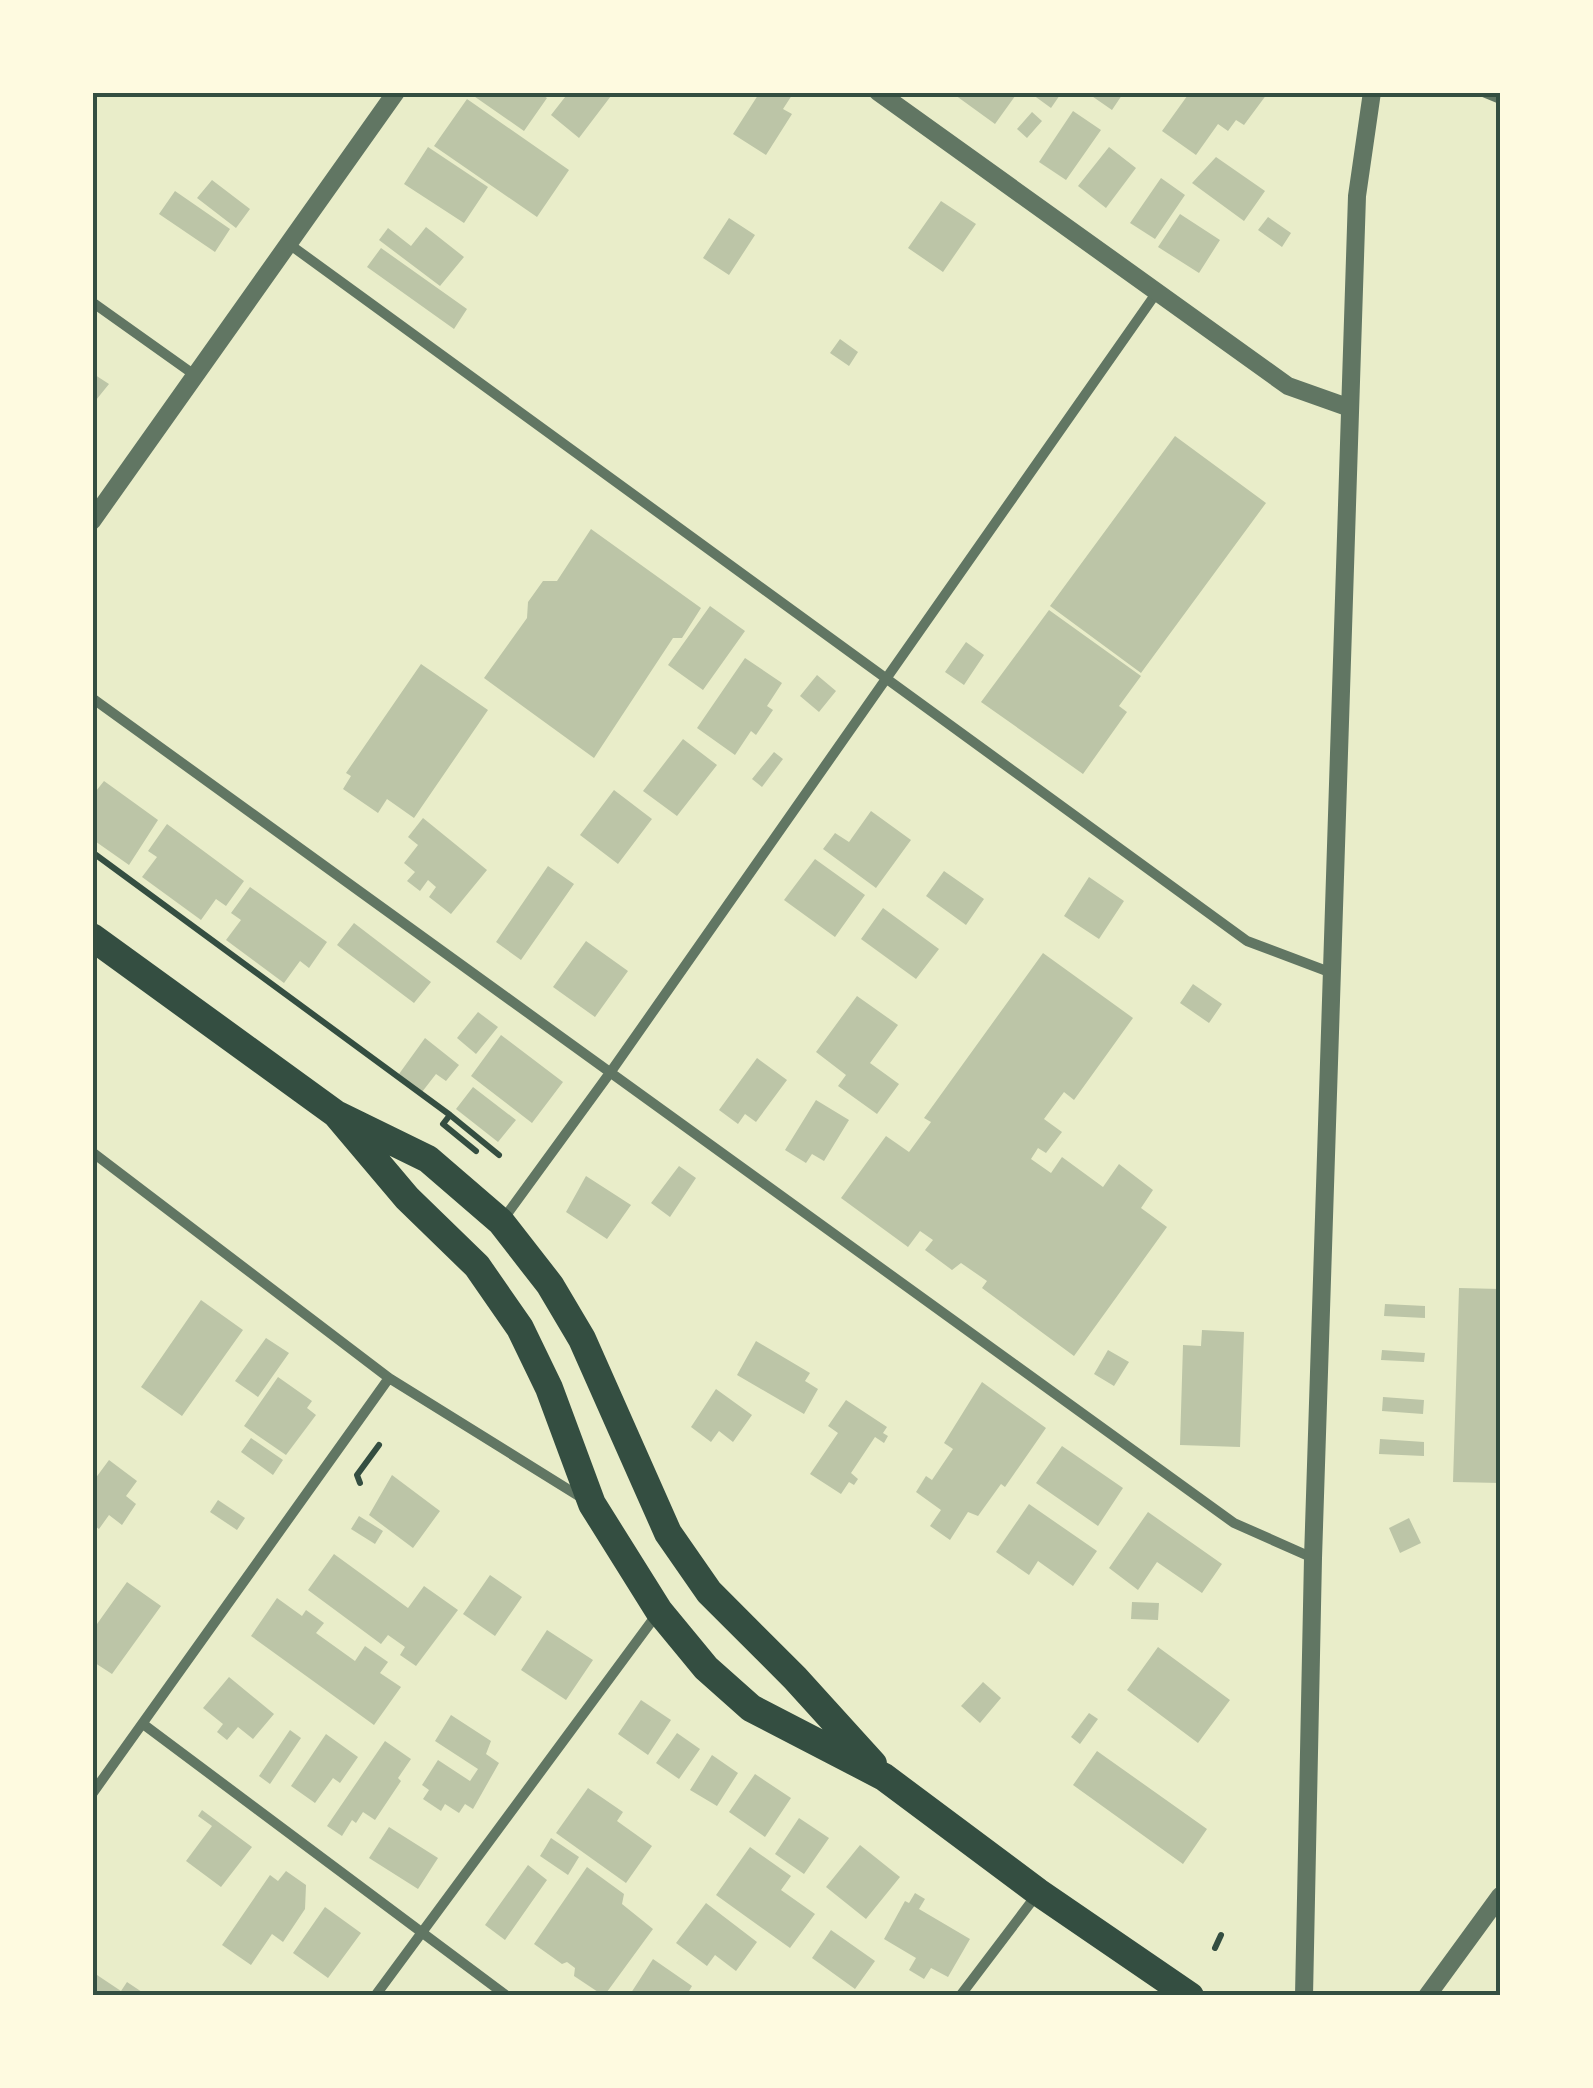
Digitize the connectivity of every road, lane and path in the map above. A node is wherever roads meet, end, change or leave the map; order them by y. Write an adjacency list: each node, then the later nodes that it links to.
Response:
1 (396, 92): 6 (street)
2 (878, 92): 7 (street)
3 (1372, 92): 10 (street)
4 (1483, 92): 5 (street)
5 (1500, 99)
6 (289, 244): 9 (street); 12 (street)
7 (1157, 292): 10 (street); 12 (street)
8 (92, 302): 9 (street)
9 (196, 376): 11 (street)
10 (1350, 408): 16 (street)
11 (92, 521)
12 (886, 680): 16 (street); 17 (street)
13 (92, 698): 17 (street)
14 (92, 852): 19 (path)
15 (92, 937): 18 (highway)
16 (1332, 973): 28 (street)
17 (612, 1070): 23 (street); 28 (street)
18 (336, 1114): 23 (highway); 27 (highway)
19 (450, 1114): 20 (path); 22 (path)
20 (443, 1124)
21 (92, 1152): 24 (street)
22 (499, 1156)
23 (501, 1222): 31 (highway)
24 (390, 1378): 27 (street); 30 (street)
25 (380, 1445): 26 (path)
26 (360, 1483)
27 (592, 1504): 29 (highway)
28 (1313, 1558): 42 (street)
29 (659, 1611): 31 (highway); 35 (street)
30 (143, 1724): 32 (street); 35 (street)
31 (884, 1777): 33 (highway)
32 (92, 1794)
33 (1038, 1892): 40 (street); 41 (highway)
34 (1500, 1896): 43 (street)
35 (422, 1932): 38 (street); 39 (street)
36 (1221, 1935): 37 (path)
37 (1214, 1948)
38 (375, 1996)
39 (506, 1996)
40 (960, 1996)
41 (1190, 1996)
42 (1304, 1996)
43 (1426, 1996)

